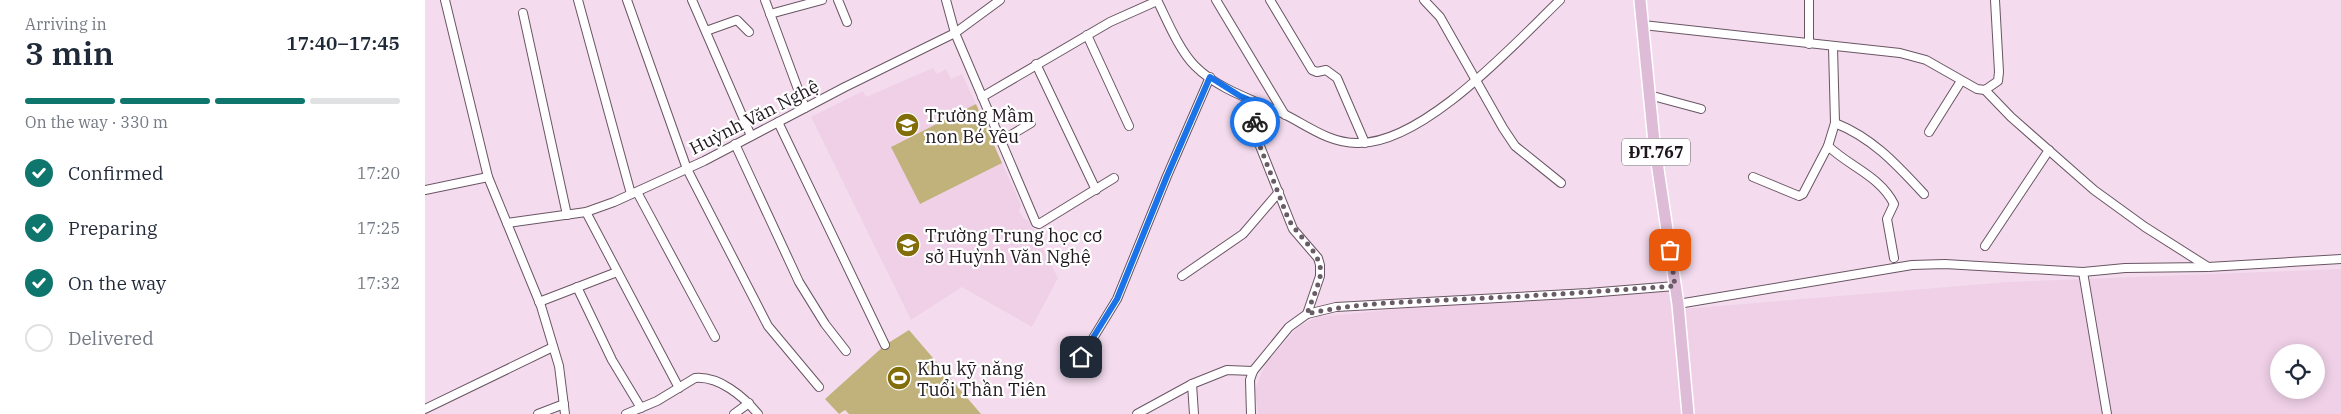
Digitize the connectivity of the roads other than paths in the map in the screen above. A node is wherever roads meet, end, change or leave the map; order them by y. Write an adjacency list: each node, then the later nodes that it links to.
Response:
1 (445, 0): 51 (street)
2 (578, 0): 58 (street)
3 (627, 0): 50 (street)
4 (693, 0): 22 (street)
5 (765, 0): 19 (street)
6 (822, 0): 19 (street)
7 (838, 0): 20 (street)
8 (946, 0): 24 (street)
9 (1000, 0): 24 (street, Huỳnh Văn Nghệ)
10 (1157, 0): 25 (street); 29 (street)
11 (1216, 0): 38 (street)
12 (1270, 0): 46 (street)
13 (1424, 0): 30 (street)
14 (1560, 0): 30 (street)
15 (1640, 0): 21 (main road, ĐT.767)
16 (1809, 0): 26 (street)
17 (1995, 0): 32 (street)
18 (523, 13): 61 (street)
19 (769, 14): 36 (street)
20 (847, 22)
21 (1643, 25): 26 (street); 33 (main road, ĐT.767)
22 (706, 30): 23 (street); 44 (street)
23 (749, 32)
24 (955, 33): 34 (street); 36 (street, Huỳnh Văn Nghệ)
25 (1087, 35): 28 (street); 42 (street)
26 (1809, 44): 27 (street)
27 (1833, 46): 31 (street); 41 (street)
28 (1036, 64): 34 (street); 56 (street)
29 (1210, 77): 35 (street); 79 (street)
30 (1477, 78): 46 (street); 54 (street)
31 (1961, 81): 32 (street); 43 (street)
32 (1985, 90): 49 (street)
33 (1649, 95): 37 (street); 70 (main road, ĐT.767)
34 (982, 97): 45 (street)
35 (1263, 106): 38 (street); 57 (street)
36 (805, 108): 39 (street, Huỳnh Văn Nghệ)
37 (1701, 109)
38 (1285, 115): 46 (street)
39 (778, 122): 44 (street, Huỳnh Văn Nghệ); 76 (street)
40 (1031, 123): 45 (street)
41 (1835, 123): 48 (street); 59 (street)
42 (1129, 126)
43 (1929, 132)
44 (751, 136): 47 (street, Huỳnh Văn Nghệ)
45 (1001, 141): 56 (street)
46 (1365, 143)
47 (735, 144): 50 (street, Huỳnh Văn Nghệ); 78 (street)
48 (1828, 146): 52 (street); 64 (street)
49 (2049, 150): 63 (street); 66 (street)
50 (687, 169): 58 (street, Huỳnh Văn Nghệ); 82 (street)
51 (488, 177): 55 (street); 62 (street)
52 (1753, 177)
53 (1114, 178): 56 (street)
54 (1561, 183)
55 (425, 190)
56 (1096, 190)
57 (1279, 192): 69 (street); 74 (street)
58 (634, 193): 60 (street, Huỳnh Văn Nghệ); 75 (street)
59 (1925, 194)
60 (586, 212): 61 (street, Huỳnh Văn Nghệ); 67 (street)
61 (567, 215): 62 (street, Huỳnh Văn Nghệ)
62 (507, 223): 72 (street)
63 (1985, 246)
64 (1893, 258)
65 (2341, 258): 66 (street)
66 (2208, 267): 68 (street)
67 (617, 272): 71 (street); 83 (street)
68 (2083, 272): 73 (street); 97 (street)
69 (1182, 276)
70 (1675, 286): 73 (main road, ĐT.767); 74 (street)
71 (577, 287): 72 (street); 86 (street)
72 (539, 302): 77 (street)
73 (1678, 304): 96 (main road, ĐT.767)
74 (1307, 314): 80 (street)
75 (715, 336)
76 (885, 345)
77 (553, 347): 85 (street); 87 (street)
78 (846, 351)
79 (1073, 371)
80 (1253, 371): 81 (street); 95 (street)
81 (1192, 384): 93 (street); 94 (street)
82 (819, 387)
83 (679, 388): 84 (street); 86 (street)
84 (749, 403): 91 (street); 92 (street)
85 (564, 404): 88 (street); 89 (street)
86 (641, 408): 90 (street)
87 (425, 409)
88 (538, 414)
89 (565, 414)
90 (627, 414)
91 (734, 414)
92 (757, 414)
93 (1137, 414)
94 (1194, 414)
95 (1251, 414)
96 (1688, 414)
97 (2107, 414)

